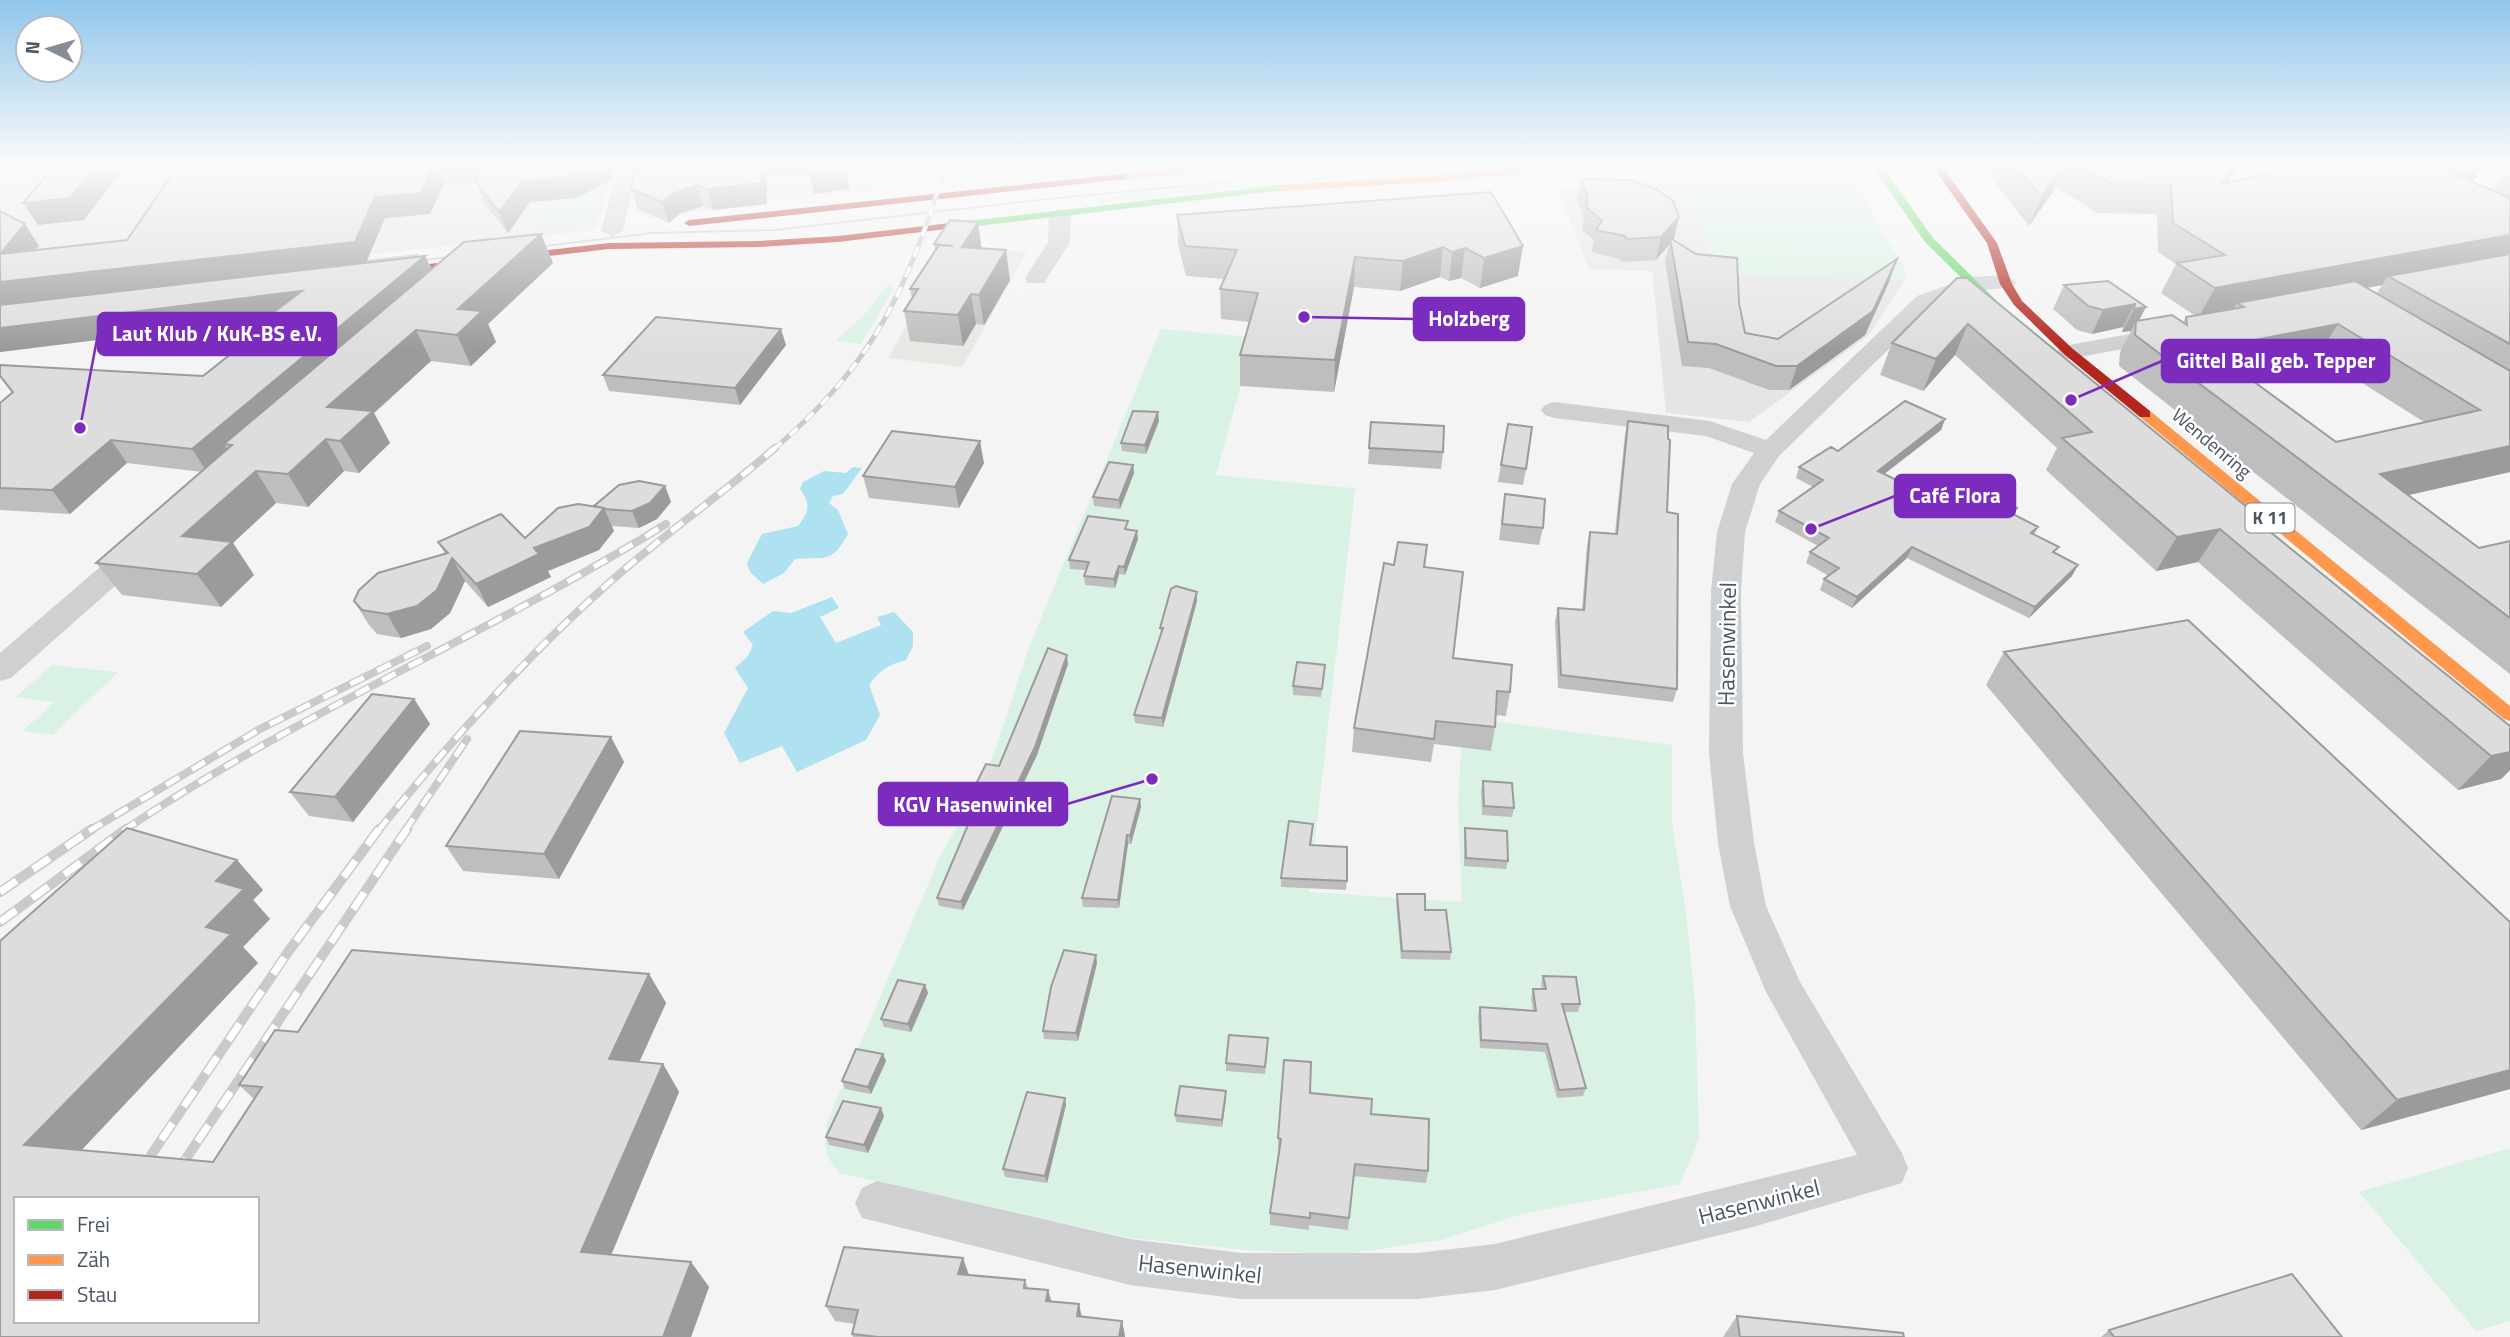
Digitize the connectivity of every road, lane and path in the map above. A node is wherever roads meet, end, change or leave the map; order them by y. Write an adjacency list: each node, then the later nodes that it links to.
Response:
1 (613, 225): 7 (street)
2 (959, 225): 9 (main road)
3 (1060, 225): 11 (street)
4 (1919, 225): 13 (main road)
5 (1979, 225): 12 (main road, Wendenring / K 11)
6 (636, 229): 7 (main road)
7 (612, 231): 8 (main road)
8 (366, 261)
9 (471, 262): 10 (main road); 14 (street)
10 (357, 275)
11 (1036, 278)
12 (2005, 282): 13 (street, Hasenwinkel); 18 (main road, Wendenring / K 11)
13 (1972, 284): 15 (main road); 21 (street, Hasenwinkel)
14 (432, 296)
15 (2018, 327)
16 (2186, 331): 18 (street)
17 (2039, 346): 20 (main road)
18 (2069, 352): 24 (main road, Wendenring / K 11)
19 (1554, 410): 21 (street)
20 (2133, 426)
21 (1770, 450): 25 (street, Hasenwinkel)
22 (160, 531): 23 (street)
23 (0, 670)
24 (2510, 715)
25 (877, 1203)

